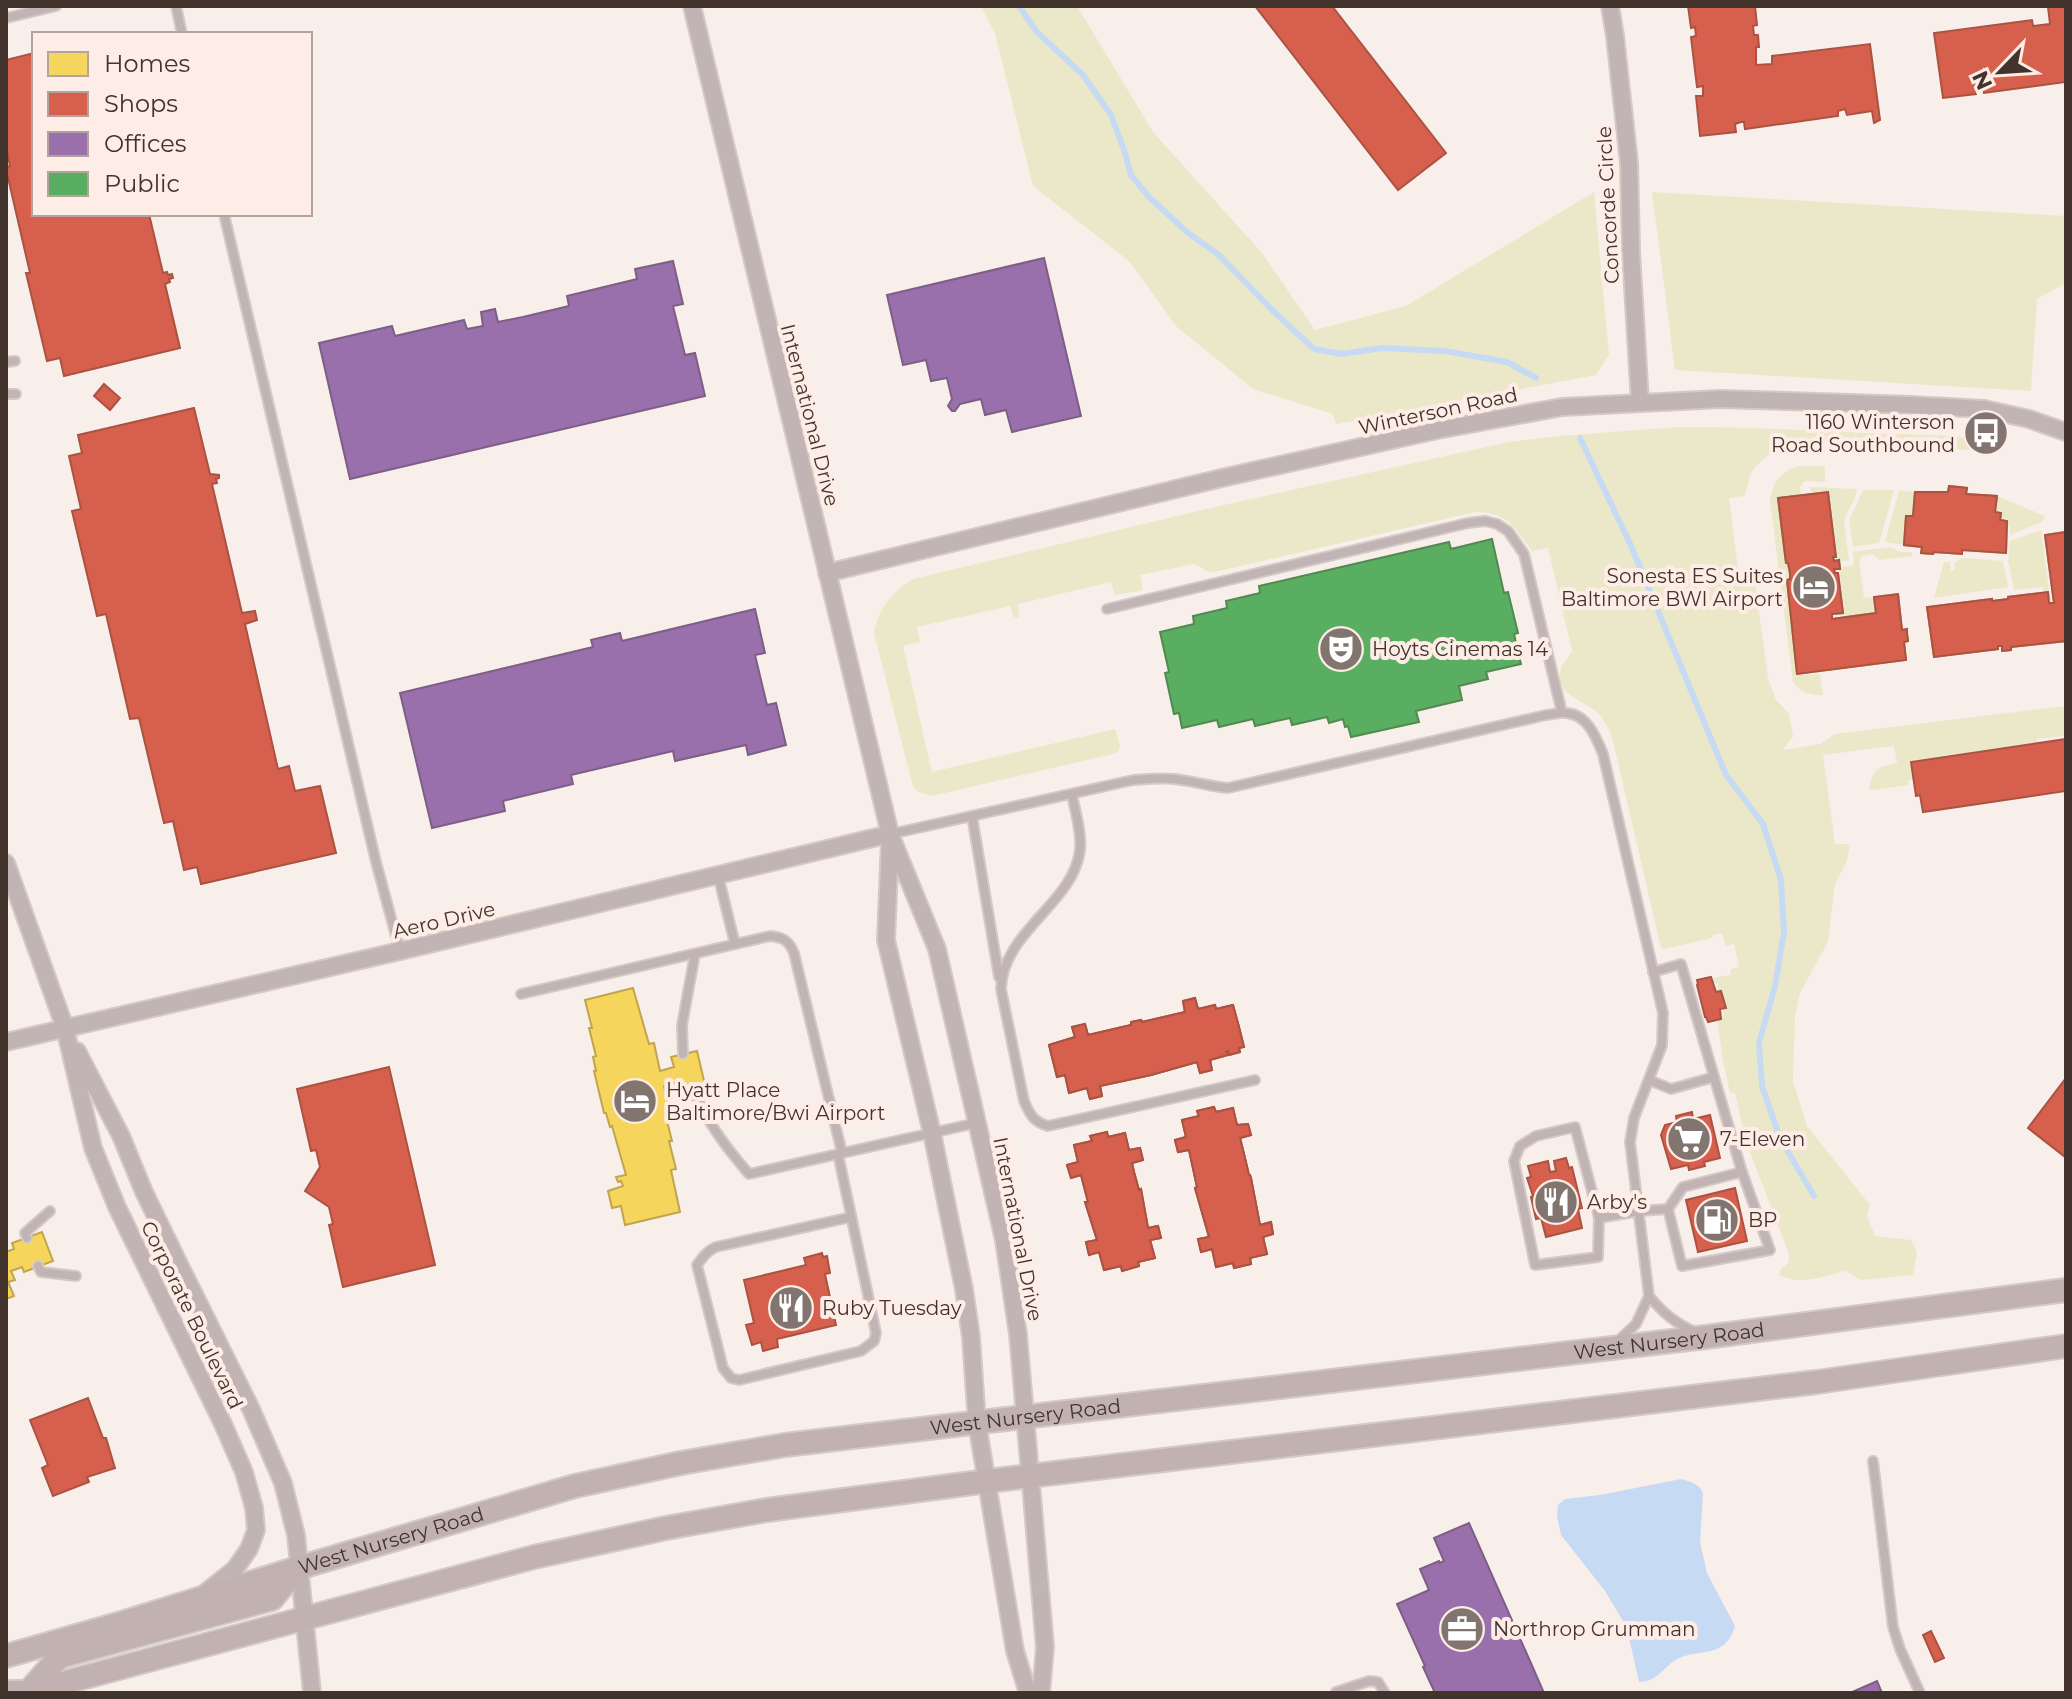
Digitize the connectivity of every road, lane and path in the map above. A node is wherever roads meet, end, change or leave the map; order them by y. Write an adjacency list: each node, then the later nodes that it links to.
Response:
1 (56, 6): 5 (lane)
2 (176, 6): 6 (lane)
3 (692, 6): 10 (street, International Drive)
4 (1610, 6): 8 (street, Concorde Circle)
5 (6, 18)
6 (182, 32)
7 (224, 216): 19 (lane)
8 (1640, 402): 9 (street, Winterson Road); 10 (street, Winterson Road)
9 (2066, 432)
10 (827, 573): 15 (street, International Drive)
11 (1107, 609): 12 (lane)
12 (1562, 713): 13 (lane); 21 (lane)
13 (1072, 794): 14 (lane); 22 (lane)
14 (972, 816): 15 (lane); 22 (lane)
15 (890, 834): 17 (street, Aero Drive); 31 (street, International Drive); 32 (street, International Drive)
16 (6, 863): 24 (street, Corporate Boulevard)
17 (718, 875): 18 (lane); 19 (street, Aero Drive)
18 (735, 944): 20 (lane); 33 (lane)
19 (400, 951): 24 (street, Aero Drive)
20 (695, 954): 23 (lane); 26 (lane)
21 (1653, 972): 27 (lane); 29 (lane)
22 (1001, 989): 28 (lane)
23 (521, 994)
24 (65, 1028): 25 (street, Aero Drive); 53 (street, Corporate Boulevard); 54 (street, Corporate Boulevard)
25 (6, 1042)
26 (683, 1054)
27 (1714, 1077): 29 (lane); 34 (lane)
28 (1255, 1080)
29 (1649, 1080): 37 (lane)
30 (692, 1088): 33 (lane)
31 (977, 1122): 32 (lane); 48 (street, International Drive)
32 (932, 1133): 33 (lane); 49 (street, International Drive)
33 (840, 1154): 38 (lane)
34 (1742, 1172): 35 (lane); 35 (lane)
35 (1668, 1209): 37 (lane)
36 (50, 1211): 40 (lane)
37 (1639, 1211): 39 (lane); 44 (lane)
38 (851, 1217): 38 (lane)
39 (1599, 1218): 39 (lane)
40 (27, 1238)
41 (38, 1266): 42 (lane)
42 (76, 1276)
43 (2066, 1290): 45 (main road, West Nursery Road)
44 (1649, 1296): 45 (lane); 47 (lane)
45 (1706, 1337): 47 (main road, West Nursery Road)
46 (2066, 1346): 51 (main road)
47 (1608, 1348): 48 (main road, West Nursery Road)
48 (1025, 1418): 49 (main road, West Nursery Road); 51 (street, International Drive)
49 (977, 1423): 52 (street, International Drive); 53 (main road, West Nursery Road)
50 (1873, 1461): 63 (lane)
51 (1031, 1476): 52 (main road); 61 (street, International Drive)
52 (988, 1481): 55 (main road); 60 (street, International Drive)
53 (298, 1568): 54 (main road, West Nursery Road); 55 (street, Corporate Boulevard); 57 (main road)
54 (197, 1600): 56 (main road, West Nursery Road)
55 (304, 1619): 57 (main road); 59 (street, Corporate Boulevard)
56 (6, 1656)
57 (17, 1692)
58 (1336, 1692): 62 (lane)
59 (312, 1693)
60 (1028, 1693)
61 (1041, 1693)
62 (1385, 1693)
63 (1920, 1693)

